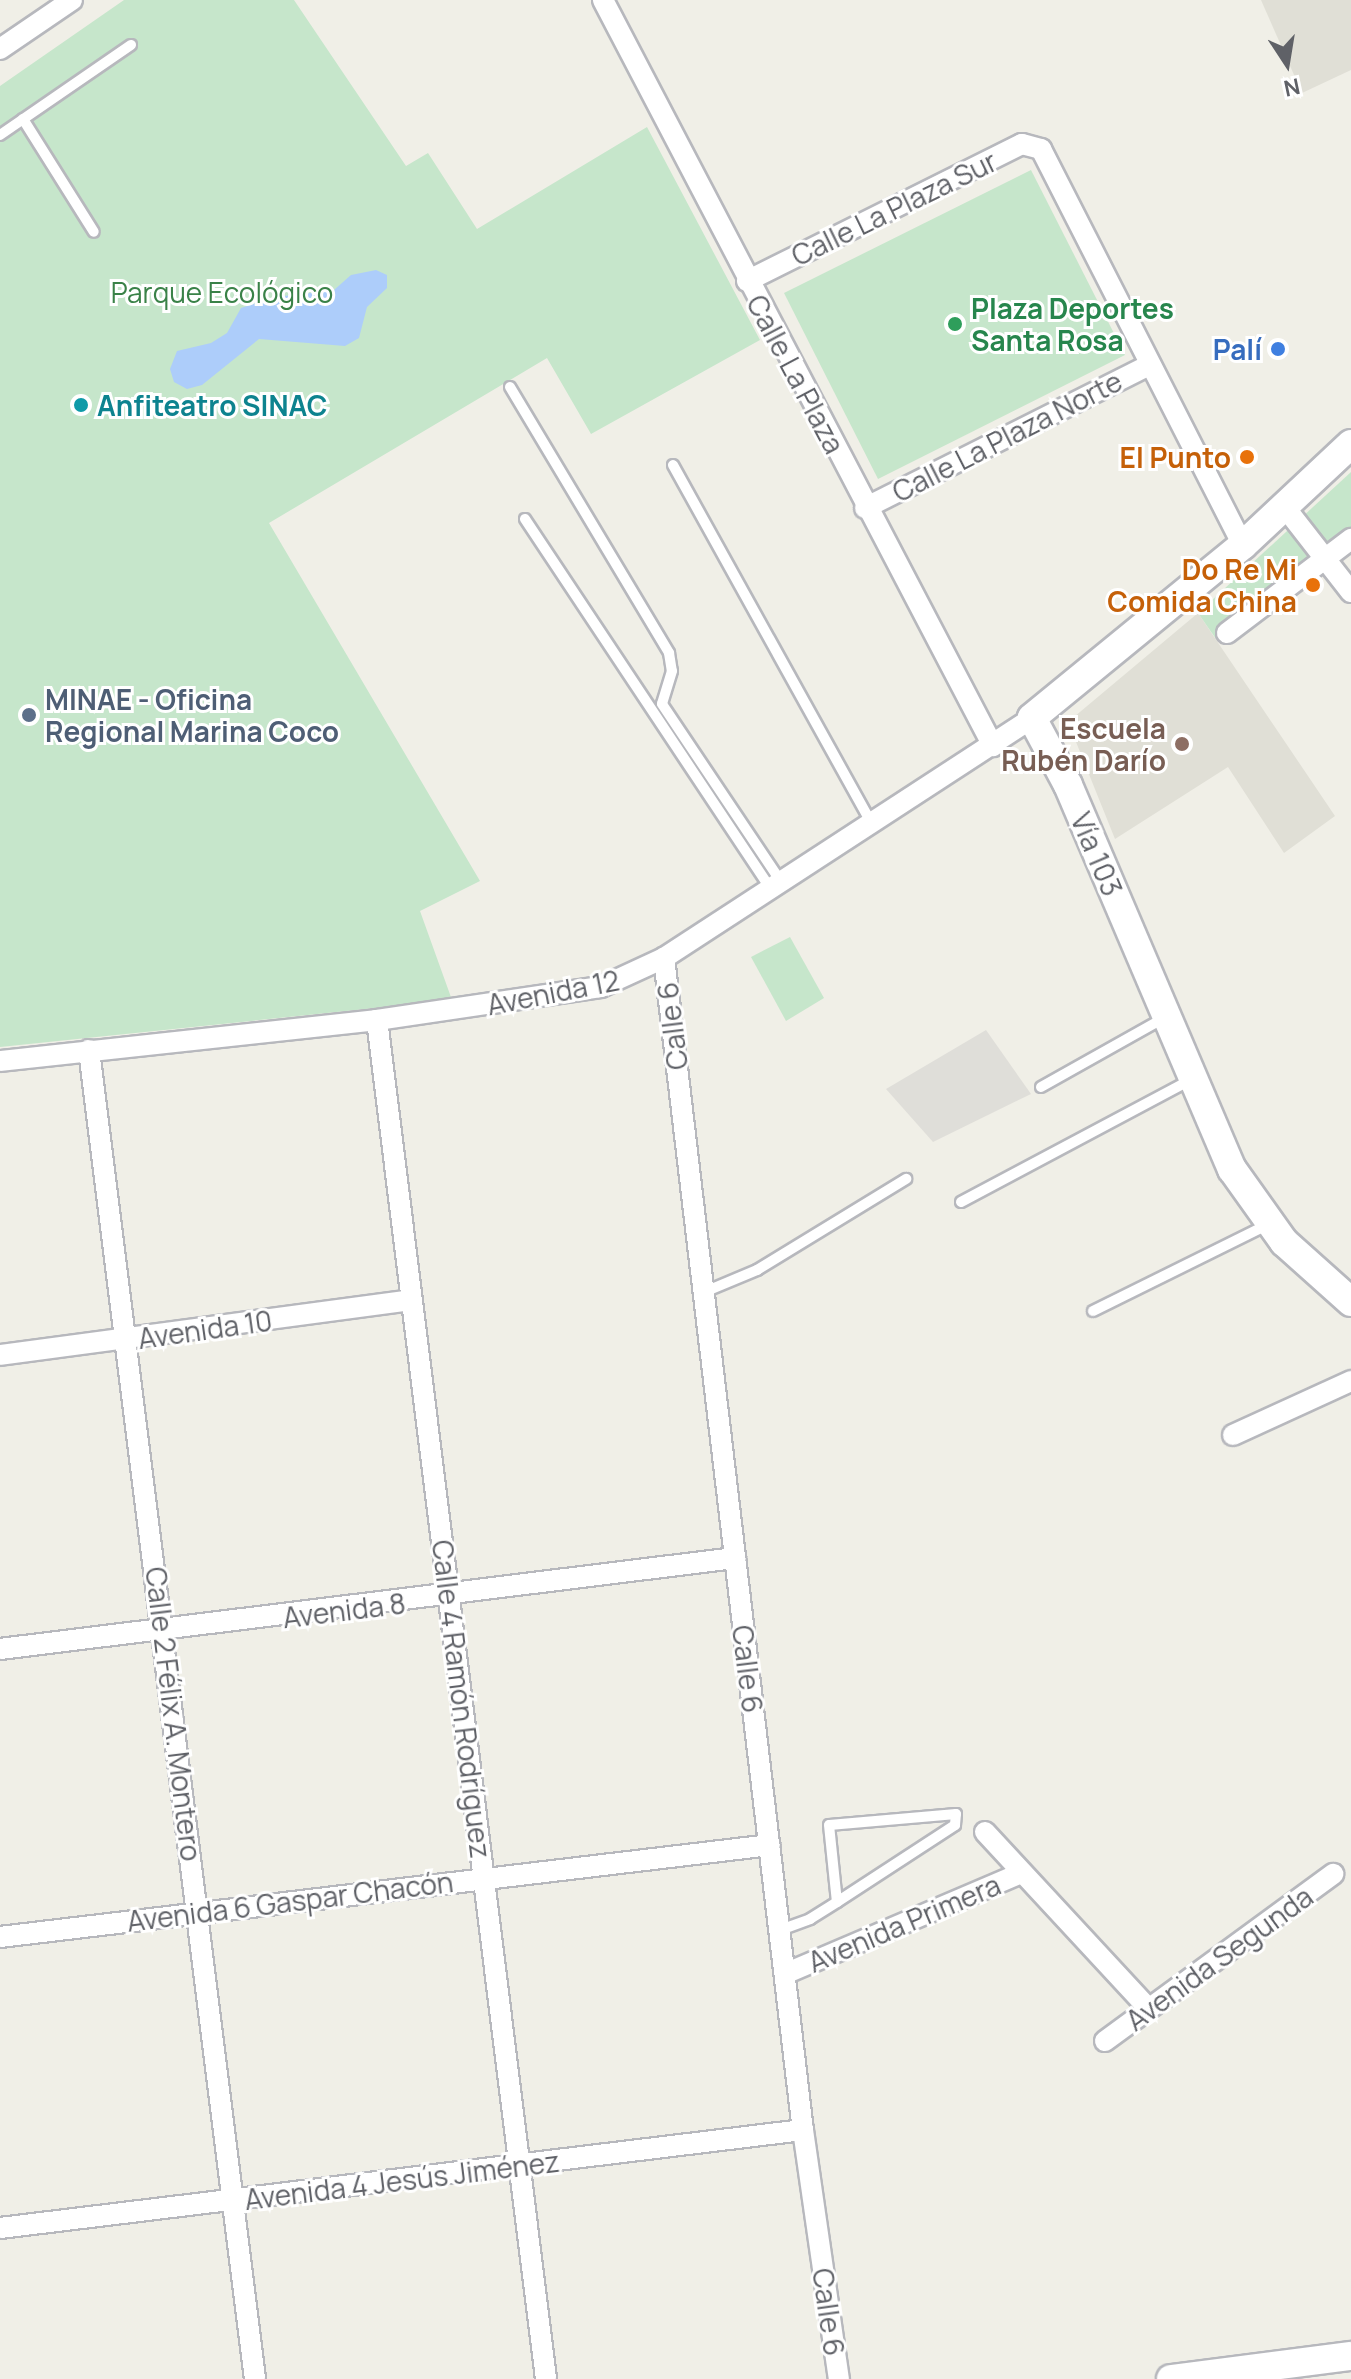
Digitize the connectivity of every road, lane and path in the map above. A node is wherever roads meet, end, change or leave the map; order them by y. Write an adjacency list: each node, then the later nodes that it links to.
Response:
1 (603, 0): 8 (street, Calle La Plaza)
2 (63, 2): 4 (street)
3 (131, 45): 5 (lane)
4 (0, 49)
5 (23, 119): 6 (lane); 7 (lane)
6 (0, 135)
7 (94, 232)
8 (747, 281): 9 (street, Calle La Plaza Sur); 14 (street, Calle La Plaza)
9 (1149, 365): 14 (street, Calle La Plaza Norte); 17 (street)
10 (510, 387): 24 (lane)
11 (1351, 444): 13 (main road)
12 (673, 465): 23 (lane)
13 (1284, 506): 17 (main road); 18 (street)
14 (865, 508): 22 (street, Calle La Plaza)
15 (525, 519): 24 (lane)
16 (1351, 539): 18 (street)
17 (1243, 545): 21 (main road)
18 (1326, 559): 19 (street); 20 (street)
19 (1351, 592)
20 (1227, 633)
21 (1032, 718): 22 (street, Avenida 12); 26 (main road, Vía 103)
22 (993, 746): 23 (street, Avenida 12)
23 (872, 824): 24 (street, Avenida 12)
24 (776, 886): 25 (street, Avenida 12)
25 (664, 958): 27 (street, Avenida 12); 35 (street, Calle 6)
26 (1165, 1017): 30 (main road, Vía 103); 31 (lane)
27 (377, 1020): 28 (street, Avenida 12); 36 (street, Calle 4 Ramón Rodríguez)
28 (89, 1050): 29 (street, Avenida 12); 39 (street, Calle 2 Félix A. Montero)
29 (0, 1061)
30 (1190, 1080): 33 (lane); 34 (main road, Vía 103)
31 (1041, 1087)
32 (906, 1179): 35 (lane)
33 (961, 1202)
34 (1269, 1224): 37 (main road, Vía 103); 38 (lane)
35 (702, 1293): 43 (street, Calle 6)
36 (410, 1300): 39 (street, Avenida 10); 44 (street, Calle 4 Ramón Rodríguez)
37 (1351, 1302)
38 (1093, 1311)
39 (125, 1341): 40 (street, Avenida 10); 45 (street, Calle 2 Félix A. Montero)
40 (0, 1355)
41 (1351, 1381): 42 (street)
42 (1233, 1435)
43 (735, 1558): 44 (street, Avenida 8); 48 (street, Calle 6)
44 (449, 1597): 45 (street, Avenida 8); 51 (street, Calle 4 Ramón Rodríguez)
45 (164, 1631): 46 (street, Avenida 8); 53 (street, Calle 2 Félix A. Montero)
46 (0, 1649)
47 (985, 1832): 49 (street)
48 (770, 1845): 51 (street, Avenida 6 Gaspar Chacón); 54 (street, Calle 6)
49 (1021, 1873): 56 (street, Avenida Primera); 57 (street)
50 (1333, 1874): 57 (street, Avenida Segunda)
51 (485, 1877): 53 (street, Avenida 6 Gaspar Chacón); 60 (street, Calle 4 Ramón Rodríguez)
52 (837, 1902): 52 (lane); 54 (lane)
53 (200, 1913): 55 (street, Avenida 6 Gaspar Chacón); 61 (street, Calle 2 Félix A. Montero)
54 (783, 1929): 56 (street, Calle 6)
55 (0, 1937)
56 (787, 1973): 59 (street, Calle 6)
57 (1149, 2009): 58 (street, Avenida Segunda)
58 (1105, 2041)
59 (803, 2130): 60 (street, Avenida 4 Jesús Jiménez); 66 (street, Calle 6)
60 (518, 2166): 61 (street, Avenida 4 Jesús Jiménez); 65 (street, Calle 4 Ramón Rodríguez)
61 (234, 2200): 62 (street, Avenida 4 Jesús Jiménez); 64 (street, Calle 2 Félix A. Montero)
62 (0, 2228)
63 (1351, 2356): 67 (main road)
64 (255, 2379)
65 (546, 2379)
66 (839, 2379)
67 (1171, 2379)

